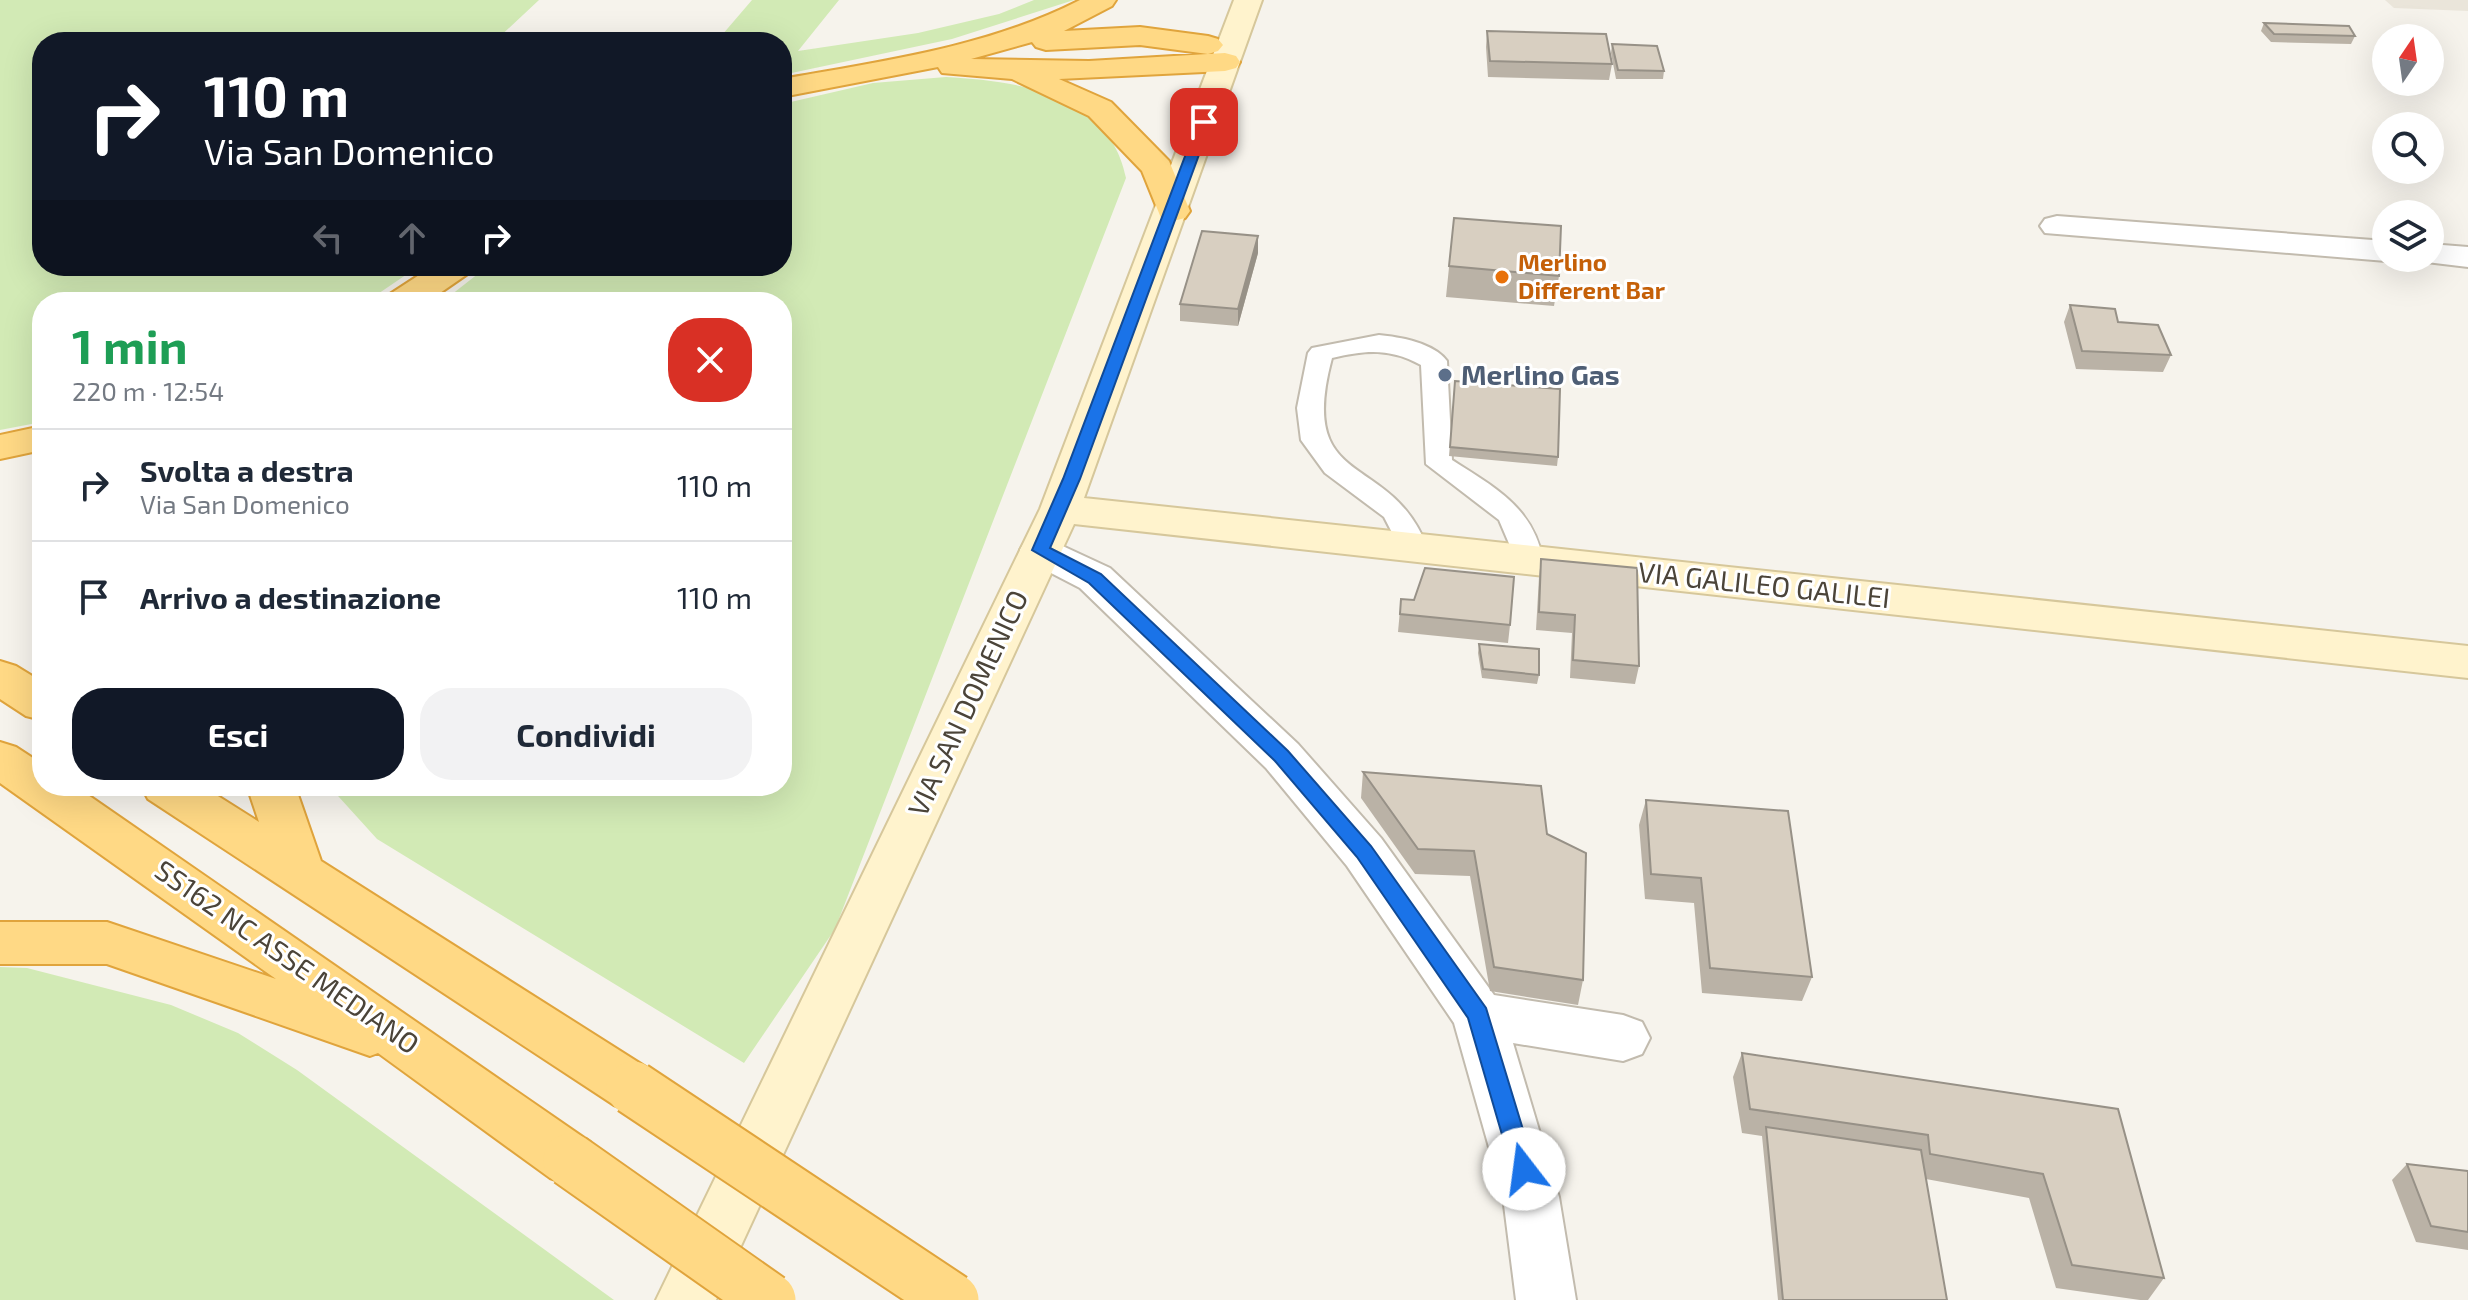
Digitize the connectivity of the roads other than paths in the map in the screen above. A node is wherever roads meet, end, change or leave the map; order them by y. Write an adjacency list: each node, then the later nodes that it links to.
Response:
1 (1102, 0): 3 (highway)
2 (1248, 0): 4 (main road, VIA SAN DOMENICO)
3 (986, 46): 4 (highway); 5 (highway)
4 (1228, 55): 6 (highway); 8 (main road, VIA SAN DOMENICO)
5 (911, 65): 6 (highway); 7 (highway)
6 (1012, 71): 8 (highway)
7 (792, 86)
8 (1173, 211): 17 (main road, VIA SAN DOMENICO)
9 (2057, 226): 10 (street)
10 (2372, 250)
11 (2444, 255): 12 (street)
12 (2468, 257)
13 (443, 276): 14 (highway)
14 (421, 292)
15 (32, 440): 16 (highway)
16 (0, 447)
17 (1050, 529): 18 (main road, VIA GALILEO GALILEI); 30 (street); 33 (main road, VIA SAN DOMENICO)
18 (1413, 547): 19 (main road, VIA GALILEO GALILEI); 19 (lane)
19 (1529, 560): 20 (main road, VIA GALILEO GALILEI)
20 (2468, 662)
21 (0, 677): 22 (highway)
22 (32, 698)
23 (0, 759): 24 (highway, SS162 NC ASSE MEDIANO)
24 (32, 781)
25 (53, 796): 32 (highway, SS162 NC ASSE MEDIANO)
26 (180, 796): 28 (highway)
27 (274, 796): 28 (highway)
28 (301, 876): 35 (highway, bridge)
29 (0, 943): 32 (highway)
30 (1478, 1015): 31 (street); 36 (street)
31 (1623, 1038)
32 (419, 1050): 34 (highway, SS162 NC ASSE MEDIANO, bridge)
33 (686, 1300)
34 (769, 1300)
35 (952, 1300)
36 (1546, 1300)

